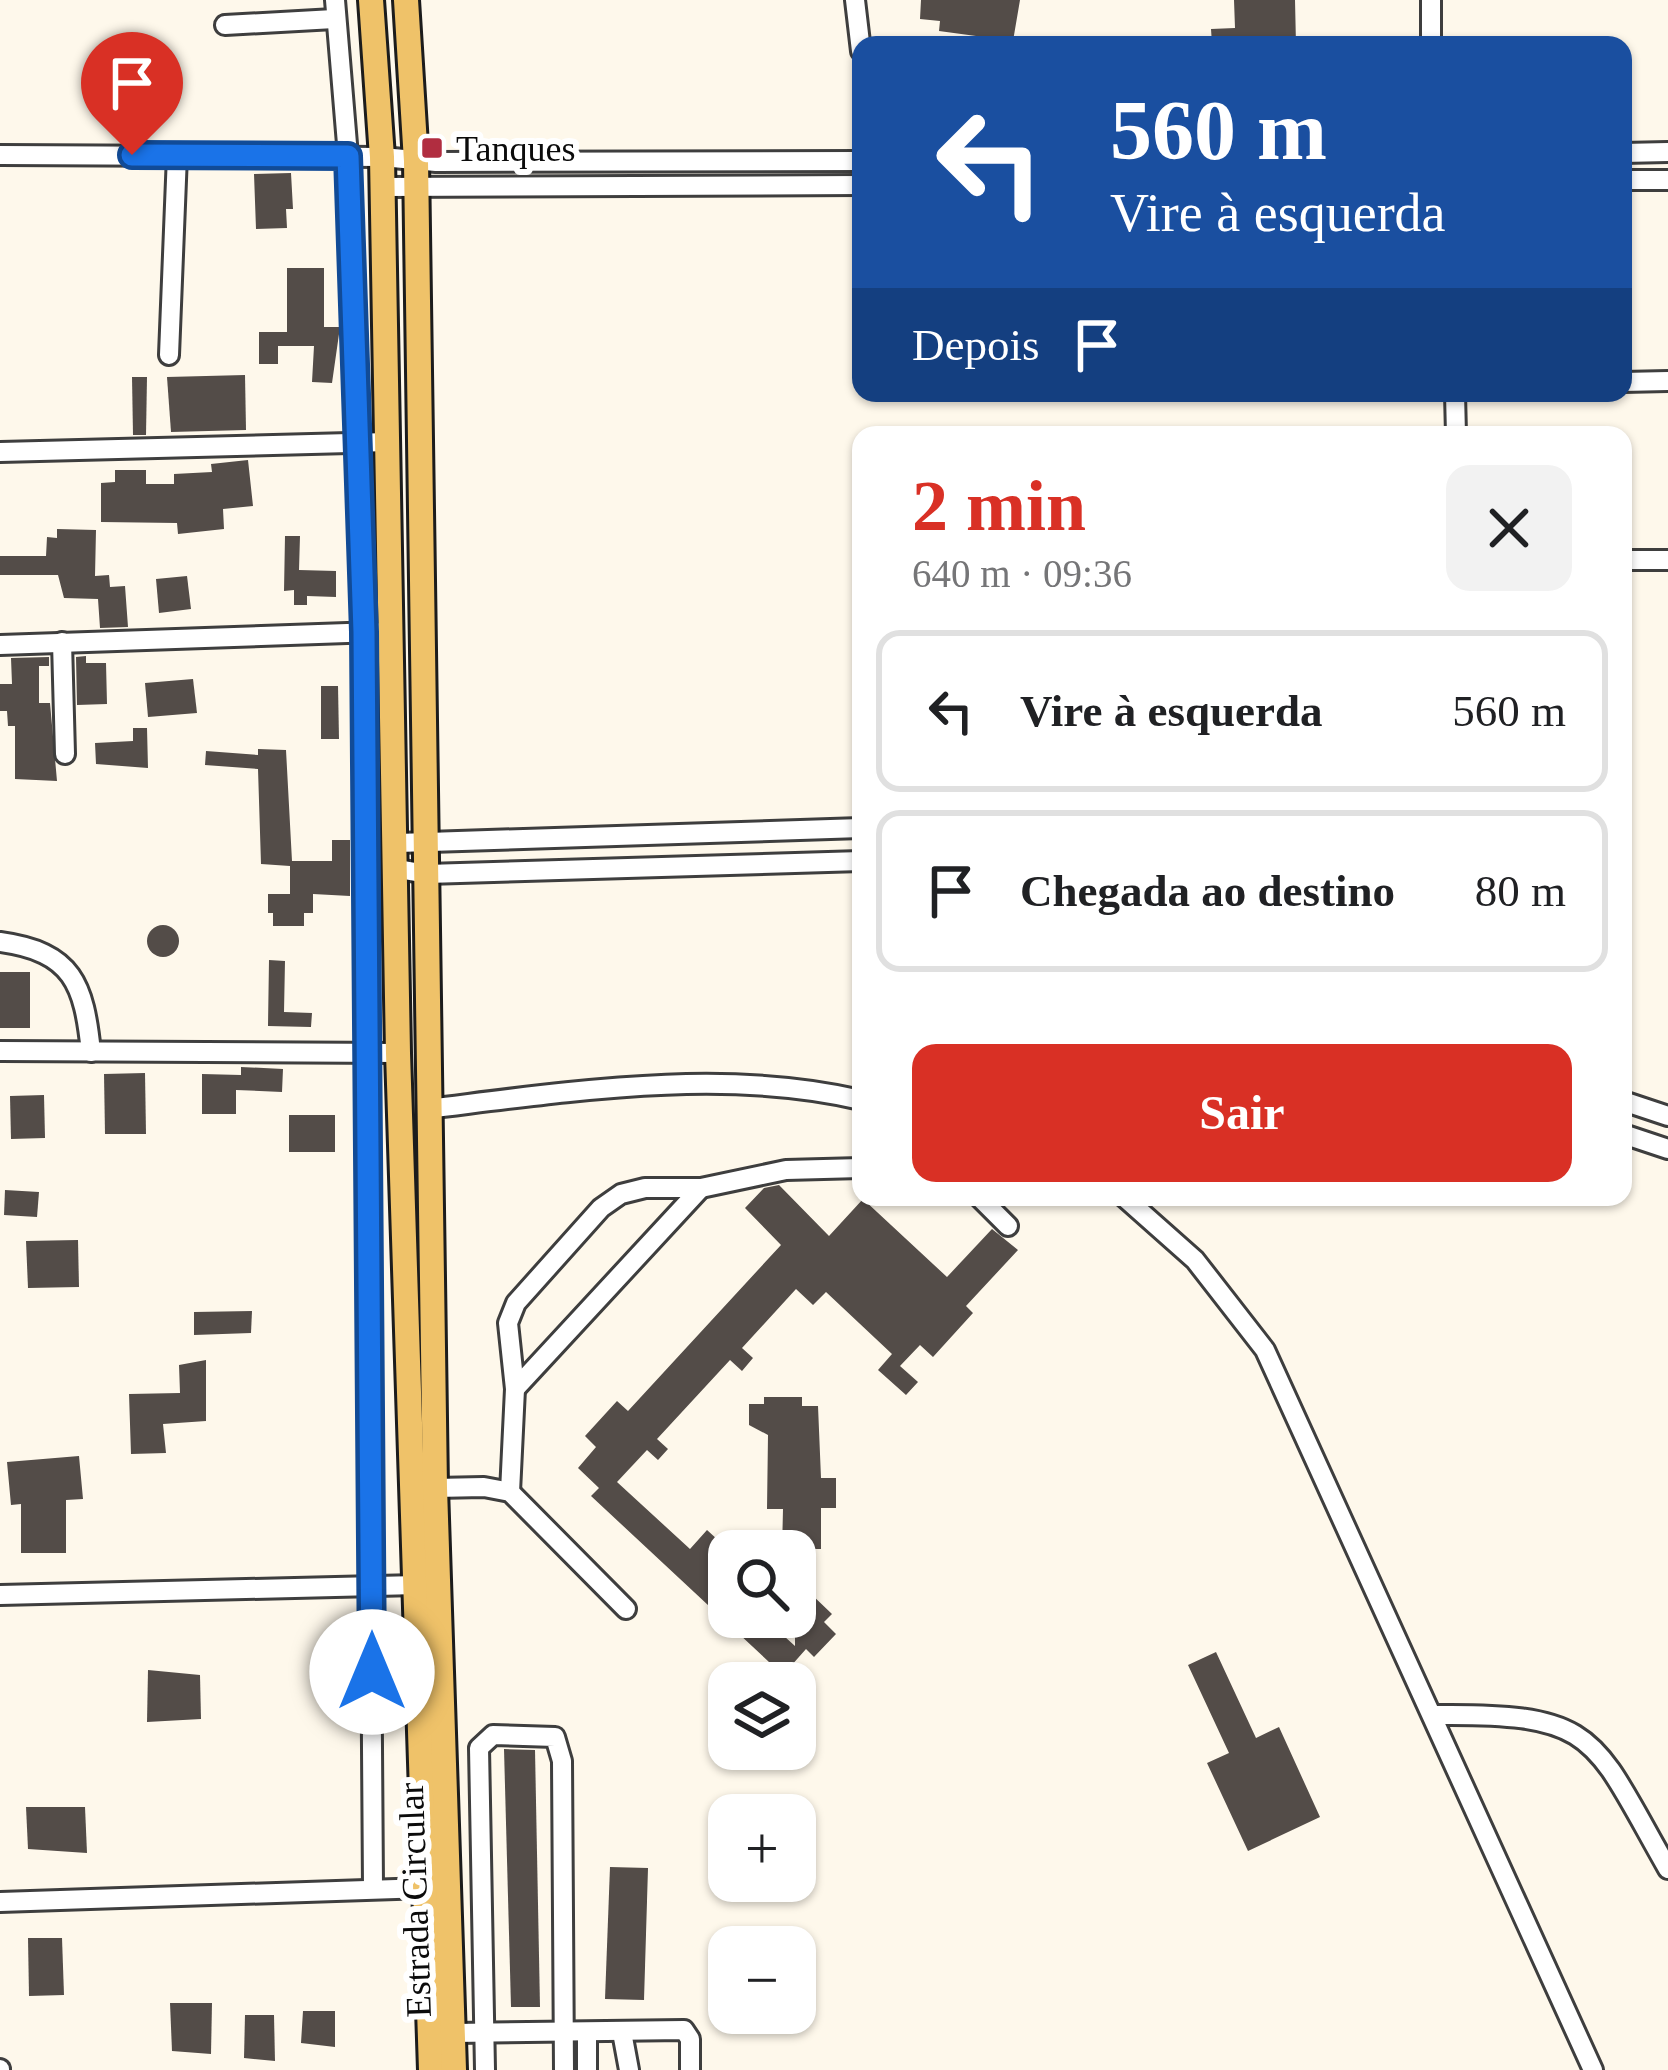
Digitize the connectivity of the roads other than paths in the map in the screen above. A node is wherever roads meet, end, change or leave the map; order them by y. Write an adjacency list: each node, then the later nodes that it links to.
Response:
1 (371, 0): 14 (main road)
2 (406, 0): 15 (main road, Estrada Circular)
3 (855, 0): 7 (street)
4 (1431, 0): 8 (street)
5 (334, 9): 6 (street); 13 (street)
6 (225, 25)
7 (859, 36)
8 (1431, 36)
9 (1668, 152): 10 (street)
10 (1632, 153)
11 (0, 154): 12 (street)
12 (176, 155): 13 (street); 22 (street)
13 (348, 156): 14 (street); 25 (street)
14 (382, 157): 15 (street); 20 (main road)
15 (416, 161): 16 (street); 21 (main road, Estrada Circular)
16 (852, 161)
17 (1632, 180): 18 (street)
18 (1668, 180)
19 (852, 185): 21 (street)
20 (383, 187): 21 (street); 26 (main road)
21 (416, 190): 36 (main road, Estrada Circular)
22 (169, 355)
23 (1668, 381): 24 (street)
24 (1632, 382)
25 (356, 440): 26 (street); 27 (street); 31 (street)
26 (388, 442): 30 (main road)
27 (0, 452)
28 (1632, 560): 29 (street)
29 (1668, 560)
30 (393, 631): 31 (street); 37 (main road)
31 (364, 632): 32 (street); 44 (street)
32 (62, 642): 33 (street); 34 (street)
33 (0, 645)
34 (64, 754)
35 (852, 828): 36 (street)
36 (427, 842): 37 (street); 40 (main road, Estrada Circular)
37 (398, 843): 39 (main road)
38 (852, 861): 40 (street)
39 (398, 869): 40 (street); 45 (main road)
40 (427, 874): 48 (main road, Estrada Circular)
41 (0, 942): 43 (street)
42 (0, 1051): 43 (street)
43 (91, 1052): 44 (street)
44 (367, 1052): 45 (street); 60 (street)
45 (398, 1053): 61 (main road)
46 (852, 1098): 48 (street)
47 (1632, 1104): 49 (street)
48 (427, 1108): 58 (main road, Estrada Circular)
49 (1668, 1116)
50 (1632, 1138): 51 (street)
51 (1668, 1149)
52 (852, 1168): 53 (street)
53 (701, 1188): 57 (street); 57 (street)
54 (988, 1206): 56 (street)
55 (1134, 1206): 64 (street)
56 (1008, 1226)
57 (515, 1389): 59 (street)
58 (435, 1488): 59 (street); 73 (main road, Estrada Circular)
59 (510, 1492): 63 (street)
60 (372, 1586): 61 (street); 62 (street); 66 (street)
61 (418, 1586): 67 (main road)
62 (0, 1594)
63 (626, 1609)
64 (1435, 1715): 65 (street); 81 (street)
65 (1668, 1869)
66 (373, 1886): 67 (street); 68 (street)
67 (426, 1888): 74 (main road)
68 (0, 1902)
69 (485, 2030): 70 (street); 70 (street); 73 (street); 76 (street)
70 (563, 2032): 71 (street); 77 (street)
71 (587, 2032): 72 (street); 78 (street)
72 (622, 2032): 79 (street); 80 (street)
73 (454, 2033): 75 (main road, Estrada Circular)
74 (431, 2070)
75 (454, 2070)
76 (485, 2070)
77 (563, 2070)
78 (587, 2070)
79 (629, 2070)
80 (690, 2070)
81 (1593, 2070)

